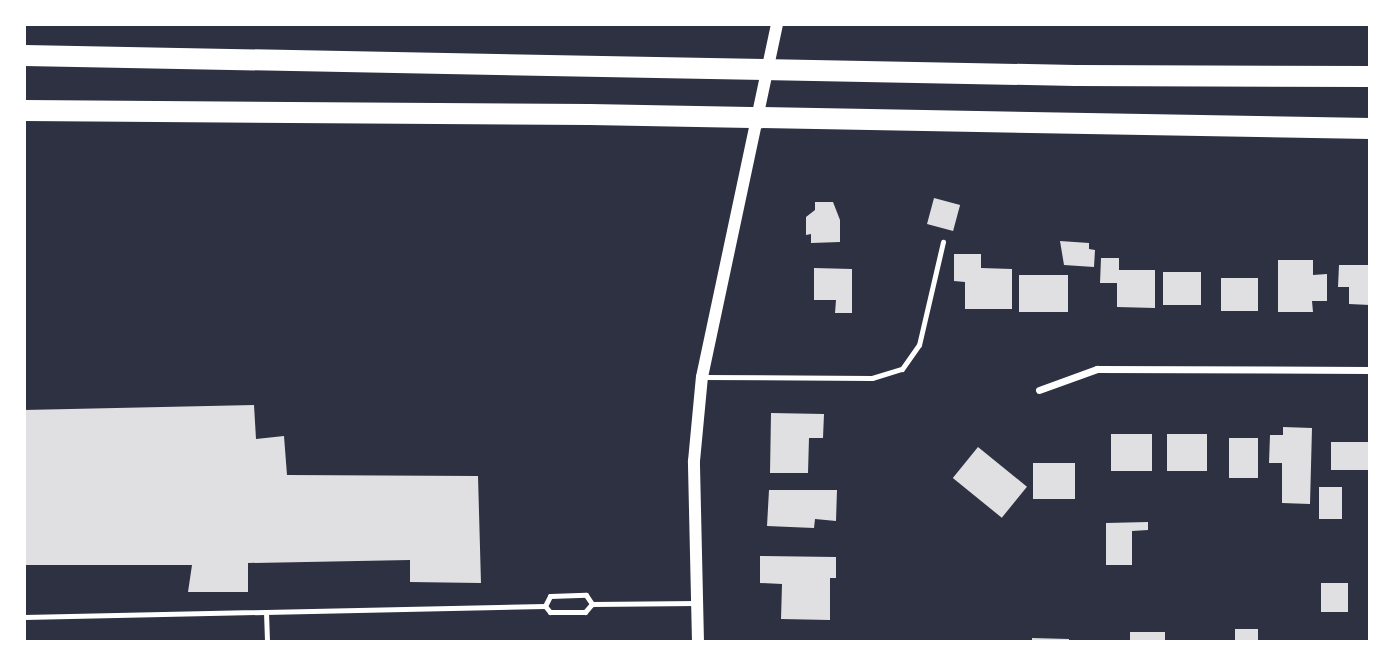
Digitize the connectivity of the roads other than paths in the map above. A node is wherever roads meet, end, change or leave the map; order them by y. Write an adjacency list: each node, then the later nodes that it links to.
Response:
1 (777, 24): 8 (street)
2 (24, 55): 3 (highway)
3 (1370, 76)
4 (24, 110): 5 (highway)
5 (1370, 128)
6 (943, 242): 8 (lane)
7 (1370, 370): 9 (street)
8 (702, 377): 10 (street)
9 (1039, 390)
10 (697, 603): 11 (lane); 16 (street)
11 (592, 604): 12 (lane); 12 (lane)
12 (545, 606): 13 (lane)
13 (266, 612): 14 (lane); 15 (lane)
14 (24, 617)
15 (267, 642)
16 (698, 642)

